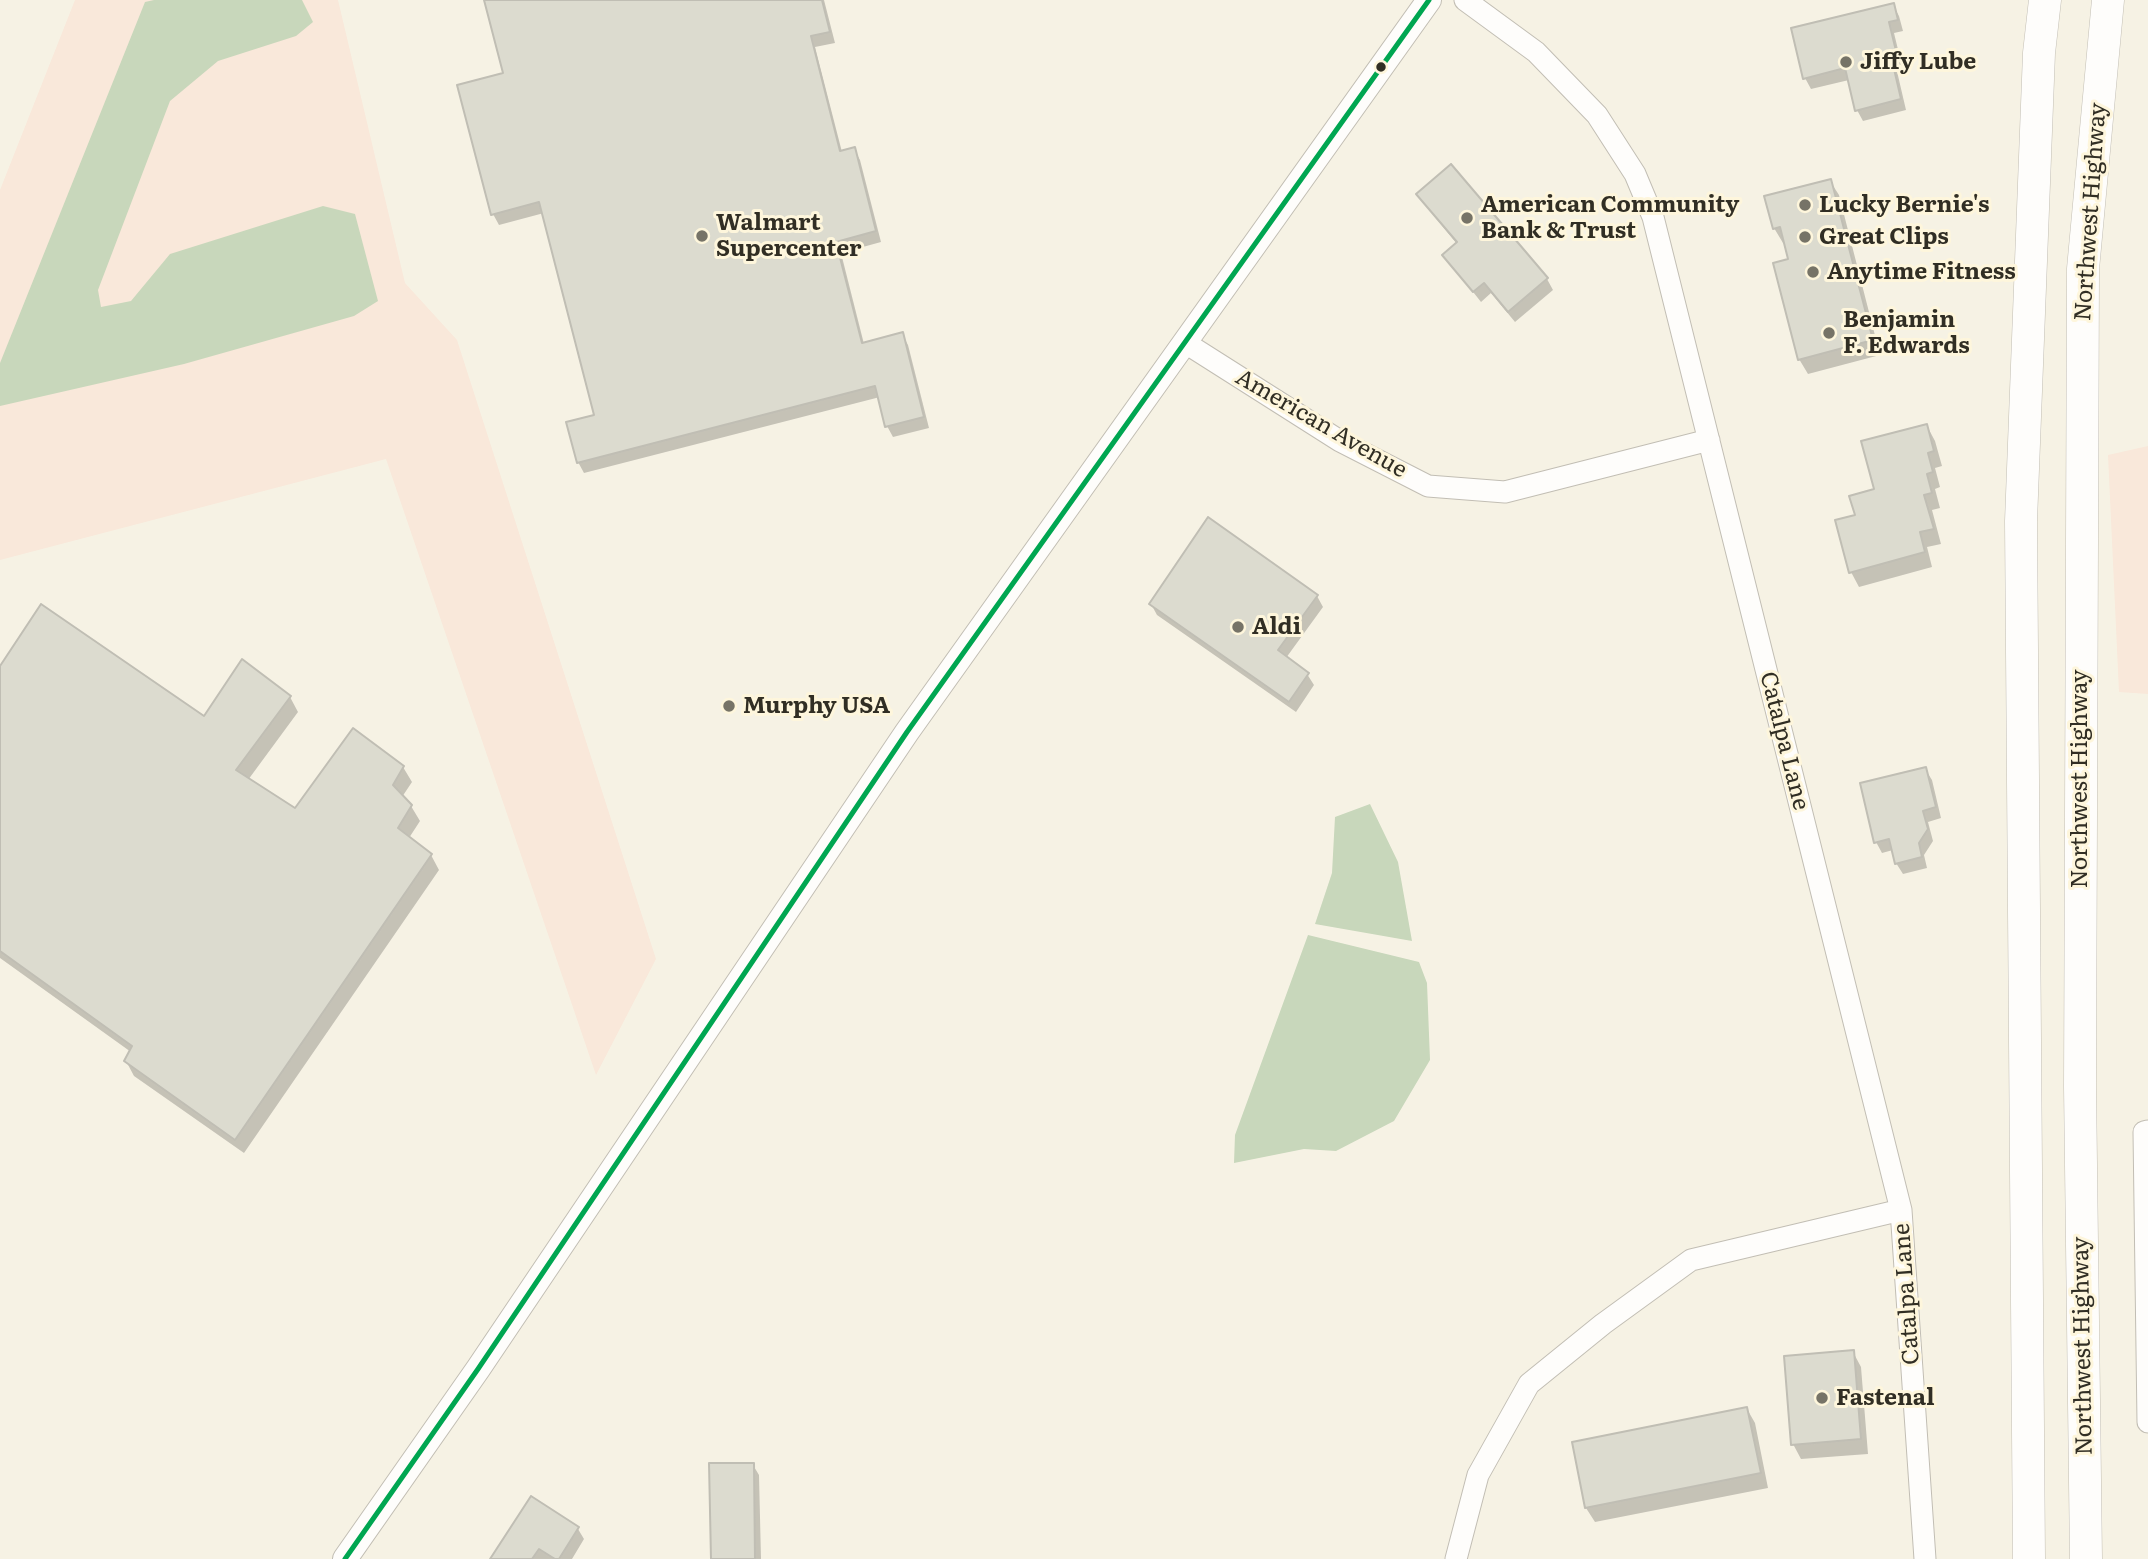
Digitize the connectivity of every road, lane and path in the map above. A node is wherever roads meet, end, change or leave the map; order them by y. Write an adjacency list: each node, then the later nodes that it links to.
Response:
1 (1429, 0): 5 (street)
2 (1465, 0): 6 (street, Catalpa Lane)
3 (2045, 0): 13 (main road)
4 (2108, 0): 14 (main road, Northwest Highway)
5 (1184, 342): 6 (street, American Avenue); 10 (street)
6 (1709, 440): 8 (street, Catalpa Lane)
7 (2146, 1131): 9 (street)
8 (1901, 1210): 11 (street); 12 (street, Catalpa Lane)
9 (2148, 1422)
10 (345, 1559)
11 (1456, 1559)
12 (1925, 1559)
13 (2029, 1559)
14 (2086, 1559)

